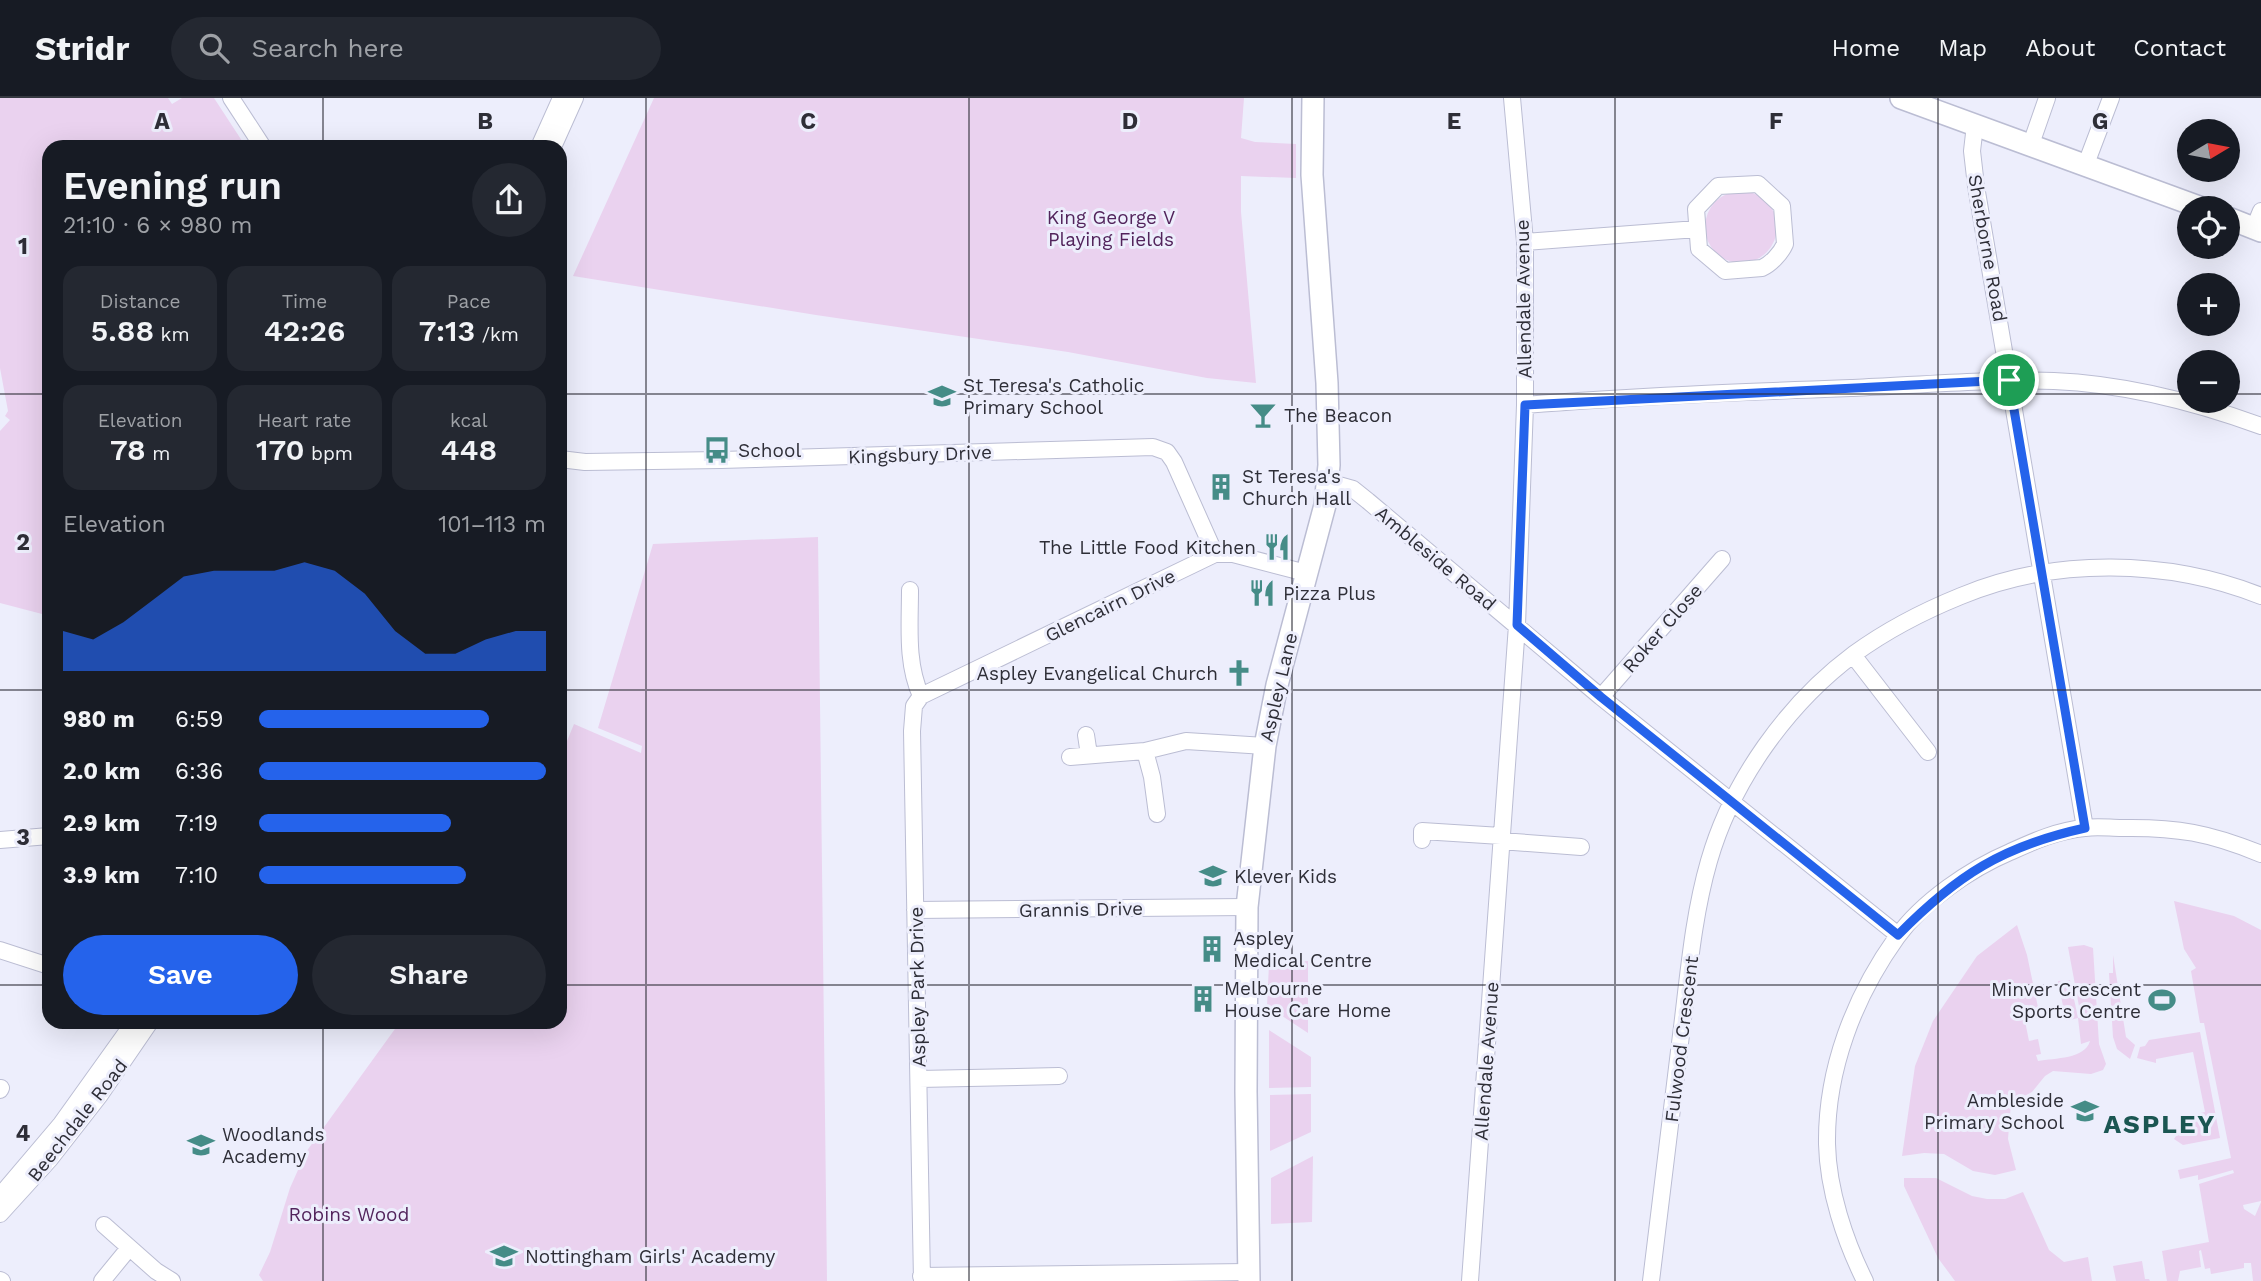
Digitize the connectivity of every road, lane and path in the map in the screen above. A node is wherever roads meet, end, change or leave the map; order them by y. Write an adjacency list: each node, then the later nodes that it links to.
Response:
1 (231, 98): 10 (street)
2 (561, 98): 11 (street)
3 (575, 98): 12 (street)
4 (1312, 98): 24 (main road, Aspley Lane)
5 (1512, 98): 19 (street, Allendale Avenue)
6 (1901, 98): 9 (main road)
7 (2046, 98): 13 (street)
8 (2111, 98): 14 (street)
9 (1975, 125): 13 (main road); 20 (street, Sherborne Road)
10 (258, 140)
11 (542, 140)
12 (557, 140)
13 (2031, 144): 14 (main road)
14 (2086, 164): 15 (main road)
15 (2177, 199)
16 (2240, 220): 17 (main road)
17 (2259, 223)
18 (1697, 229): 18 (street); 19 (street)
19 (1525, 242): 21 (street, Allendale Avenue)
20 (2009, 380): 21 (street); 22 (street); 27 (street, Sherborne Road)
21 (1525, 405): 31 (street, Allendale Avenue)
22 (2261, 426)
23 (567, 460): 25 (street, Kingsbury Drive)
24 (1328, 482): 28 (main road, Aspley Lane); 31 (street, Ambleside Road)
25 (1215, 554): 28 (street); 33 (street, Glencairn Drive)
26 (1722, 559): 34 (street, Roker Close)
27 (2041, 572): 30 (street, Fulwood Crescent); 32 (street, Fulwood Crescent); 43 (street, Sherborne Road)
28 (1306, 573): 36 (main road, Aspley Lane)
29 (910, 590): 33 (street)
30 (2261, 596)
31 (1517, 625): 34 (street, Ambleside Road); 45 (street, Allendale Avenue)
32 (1853, 655): 38 (street); 41 (street, Fulwood Crescent)
33 (921, 696): 51 (street, Aspley Park Drive)
34 (1601, 697): 41 (street, Ambleside Road)
35 (1086, 735): 39 (street)
36 (1265, 746): 37 (street); 50 (main road, Aspley Lane)
37 (1145, 751): 39 (street); 42 (street)
38 (1928, 752)
39 (1089, 755): 40 (street)
40 (1070, 757)
41 (1733, 802): 52 (street, Ambleside Road); 68 (street, Fulwood Crescent)
42 (1157, 814)
43 (2085, 828): 49 (street); 52 (street)
44 (42, 837): 46 (street)
45 (1501, 839): 47 (street); 48 (street); 67 (street, Allendale Avenue)
46 (0, 840)
47 (1422, 840)
48 (1581, 847)
49 (2261, 854)
50 (1247, 907): 51 (street, Grannis Drive); 63 (main road, Aspley Lane)
51 (915, 910): 58 (street, Aspley Park Drive)
52 (1898, 935): 69 (street)
53 (0, 950): 54 (street)
54 (42, 964)
55 (129, 1029): 59 (street, Beechdale Road)
56 (145, 1029): 60 (street, Beechdale Road)
57 (1059, 1076): 58 (street)
58 (919, 1079): 64 (street, Aspley Park Drive)
59 (0, 1196)
60 (0, 1214)
61 (104, 1225): 62 (street)
62 (129, 1248): 65 (street); 66 (street)
63 (1249, 1276): 64 (street)
64 (922, 1278)
65 (102, 1281)
66 (172, 1281)
67 (1470, 1281)
68 (1651, 1281)
69 (1865, 1281)

